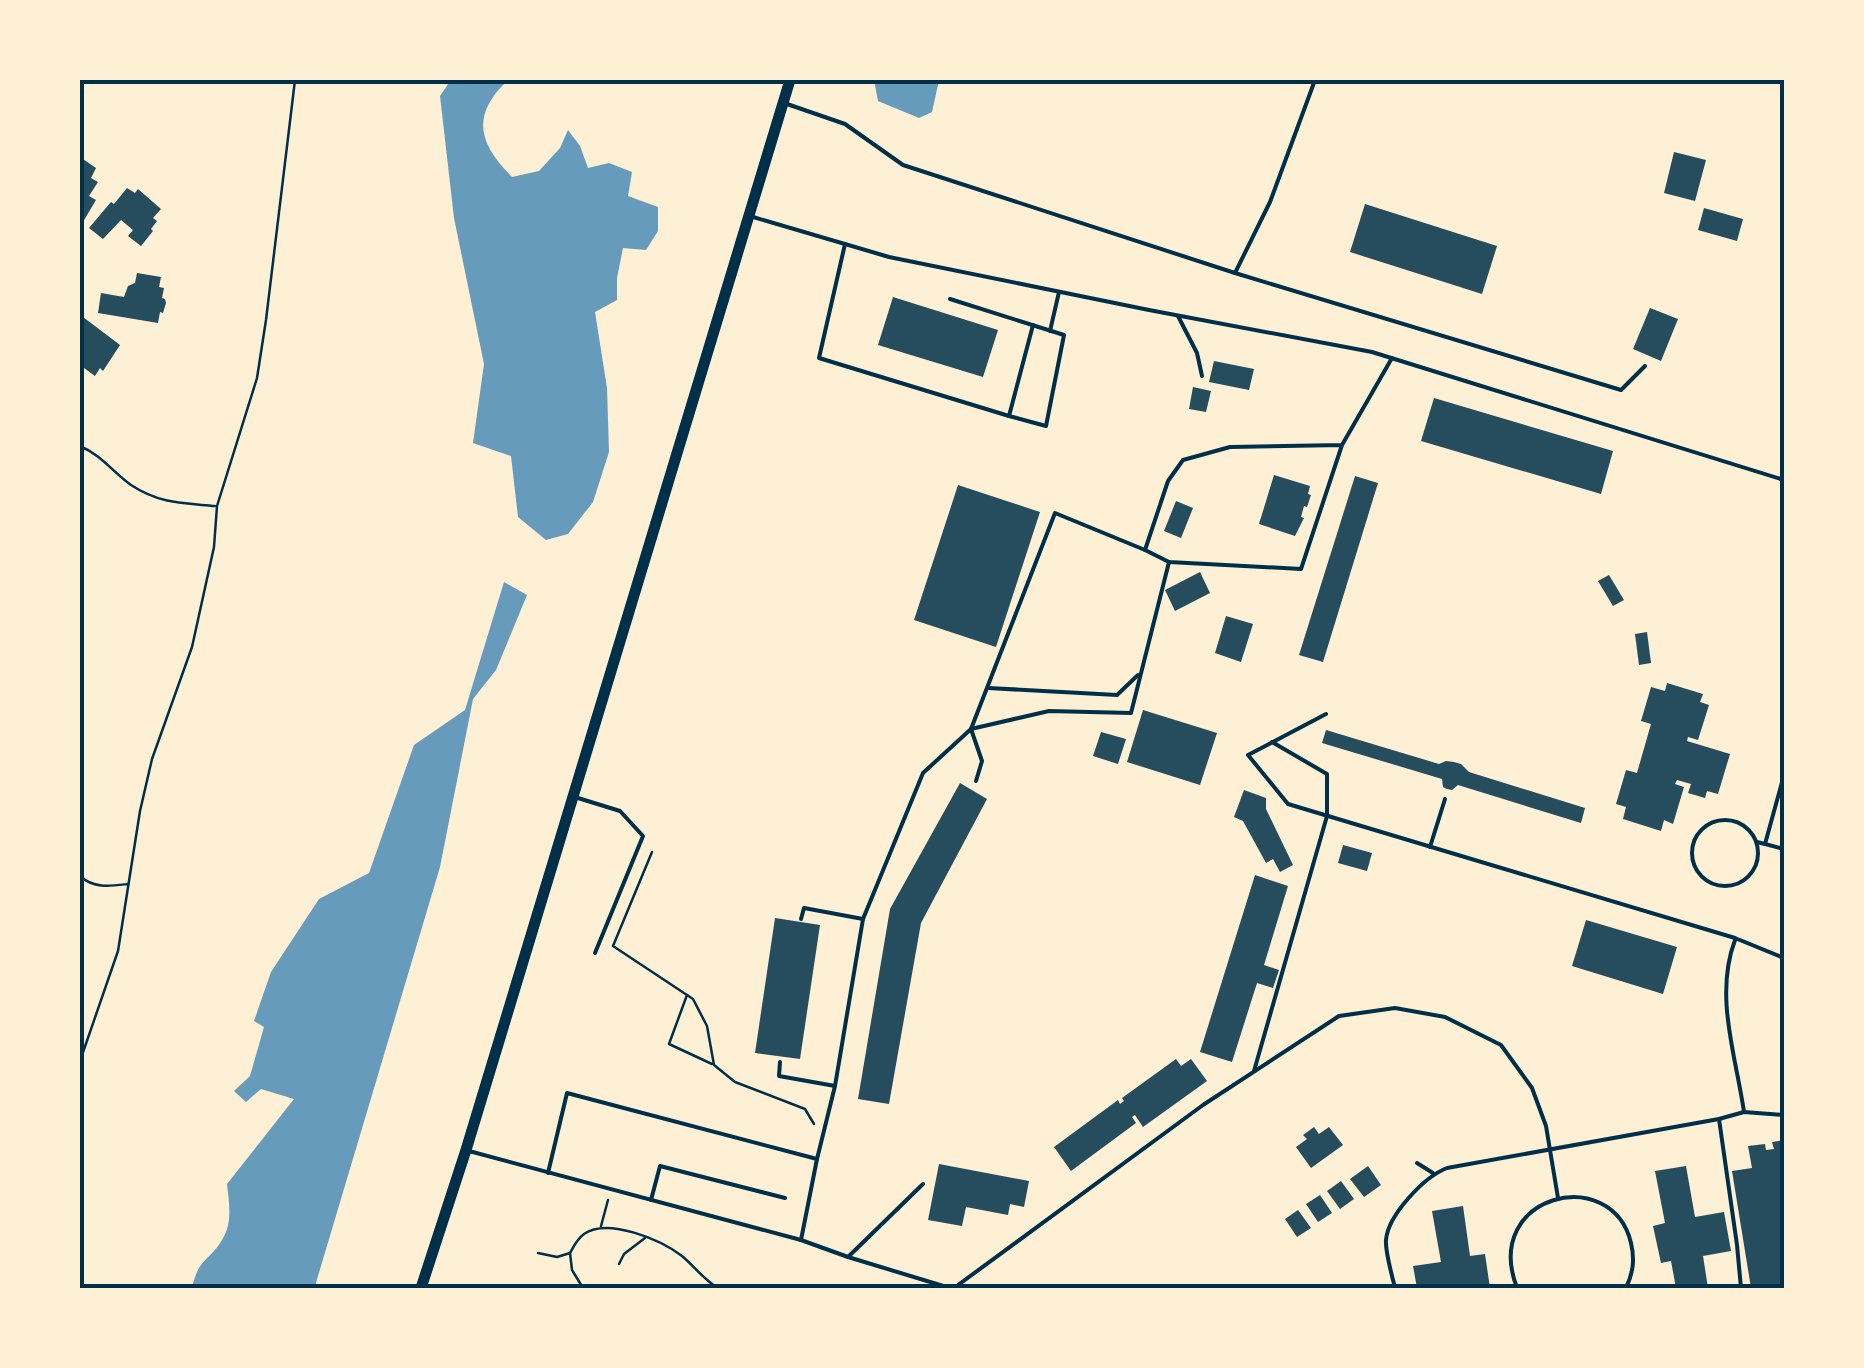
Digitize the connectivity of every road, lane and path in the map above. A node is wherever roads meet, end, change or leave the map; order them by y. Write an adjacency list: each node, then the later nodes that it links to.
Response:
1 (295, 80): 20 (path)
2 (790, 80): 4 (main road)
3 (1315, 80): 7 (lane)
4 (782, 103): 5 (main road); 7 (lane)
5 (748, 216): 6 (lane); 30 (main road)
6 (846, 244): 8 (lane); 16 (lane)
7 (1234, 273): 14 (lane)
8 (1059, 292): 10 (lane); 12 (lane)
9 (950, 300): 11 (lane)
10 (1178, 316): 13 (lane); 15 (lane)
11 (1033, 325): 12 (lane); 16 (lane)
12 (1050, 331): 16 (lane)
13 (1392, 358): 17 (lane); 19 (lane)
14 (1645, 366)
15 (1202, 376)
16 (1009, 416)
17 (1342, 444): 21 (lane); 22 (lane)
18 (80, 446): 20 (path)
19 (1784, 480)
20 (217, 506): 39 (path)
21 (1145, 550): 22 (lane); 24 (lane)
22 (1169, 562): 23 (lane)
23 (1141, 672): 24 (lane); 26 (lane)
24 (988, 688): 26 (lane)
25 (1326, 714): 27 (lane)
26 (971, 728): 29 (lane); 41 (lane)
27 (1272, 742): 32 (lane); 32 (lane)
28 (1784, 774): 34 (lane)
29 (976, 780)
30 (574, 797): 43 (lane); 55 (main road)
31 (1446, 799): 35 (lane)
32 (1326, 816): 35 (lane); 49 (lane)
33 (1756, 842): 33 (lane); 34 (lane)
34 (1765, 844): 36 (lane)
35 (1430, 848): 42 (lane)
36 (1784, 849)
37 (652, 852): 45 (path)
38 (80, 876): 39 (path)
39 (130, 883): 46 (path)
40 (801, 919): 41 (lane)
41 (863, 919): 50 (lane)
42 (1735, 938): 44 (lane); 51 (lane)
43 (595, 953)
44 (1784, 958)
45 (687, 995): 48 (path); 48 (path)
46 (80, 1061)
47 (780, 1062): 50 (lane)
48 (714, 1065): 54 (path)
49 (1254, 1071): 56 (lane); 76 (lane)
50 (836, 1086): 54 (lane)
51 (1744, 1112): 52 (lane); 53 (lane)
52 (1784, 1115)
53 (1719, 1119): 56 (lane); 80 (lane)
54 (822, 1138): 57 (lane)
55 (466, 1150): 59 (lane); 73 (main road)
56 (1550, 1150): 60 (lane); 64 (lane)
57 (816, 1159): 59 (lane); 68 (lane)
58 (1417, 1163): 60 (lane)
59 (548, 1172): 65 (lane)
60 (1433, 1174): 77 (lane)
61 (923, 1184): 71 (lane)
62 (609, 1195): 66 (path)
63 (785, 1198): 65 (lane)
64 (1558, 1198): 78 (lane); 79 (lane)
65 (651, 1200): 68 (lane)
66 (601, 1228): 67 (path); 70 (path)
67 (646, 1237): 72 (path); 75 (path)
68 (801, 1240): 71 (lane)
69 (538, 1254): 70 (path)
70 (570, 1254): 74 (path)
71 (848, 1258): 76 (lane)
72 (618, 1264)
73 (421, 1288)
74 (583, 1288)
75 (718, 1288)
76 (952, 1288)
77 (1395, 1288)
78 (1517, 1288)
79 (1626, 1288)
80 (1741, 1288)

